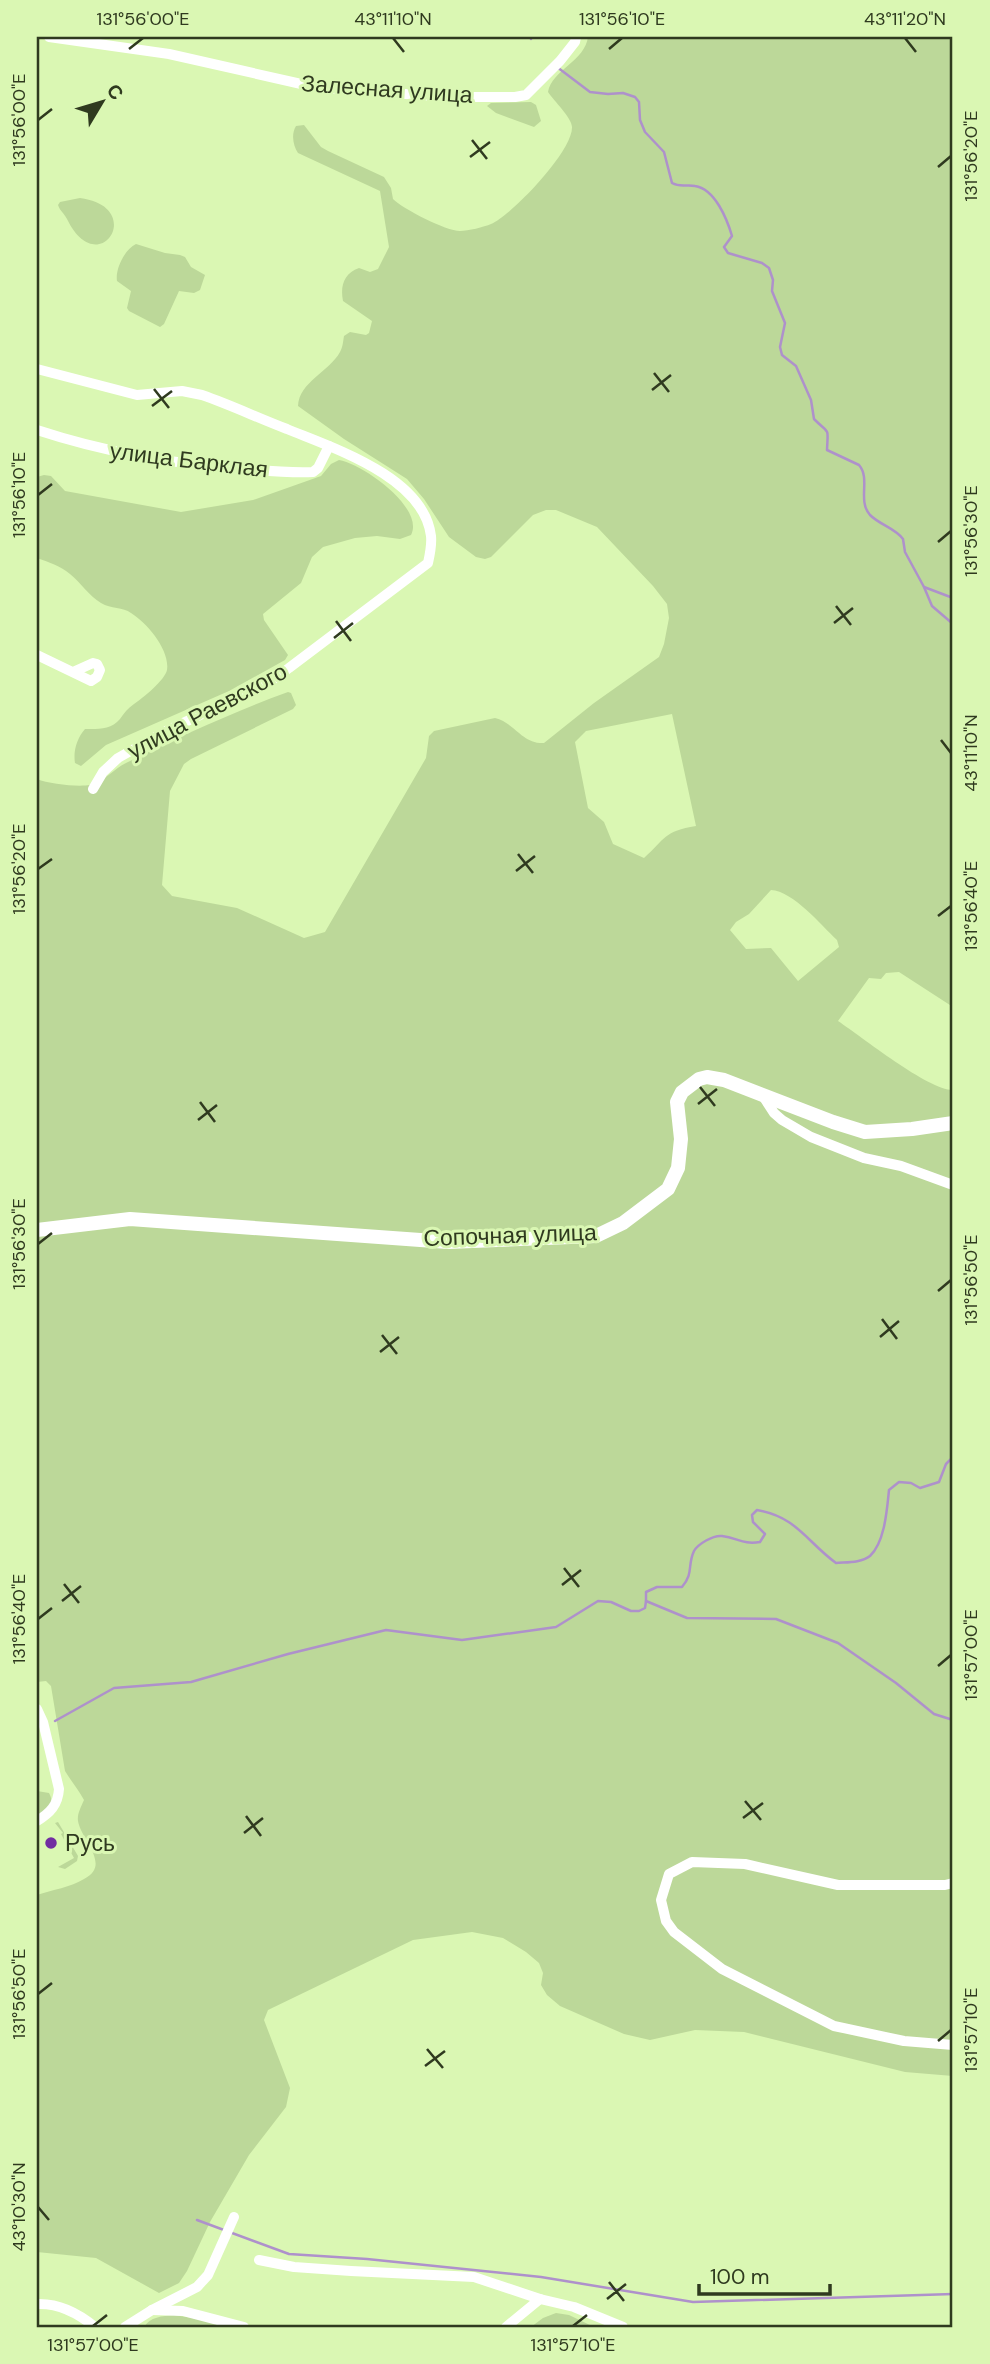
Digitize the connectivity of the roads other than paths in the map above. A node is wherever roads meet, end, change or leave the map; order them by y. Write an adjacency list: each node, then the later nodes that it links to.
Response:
1 (49, 37): 2 (street, Залесная улица)
2 (576, 37)
3 (37, 369): 5 (street, улица Барклая)
4 (37, 430): 5 (street, улица Барклая)
5 (329, 446): 6 (street, улица Барклая)
6 (428, 563): 9 (street, улица Раевского)
7 (37, 655): 8 (street)
8 (73, 672)
9 (93, 789)
10 (763, 1096): 11 (main road, Сопочная улица); 12 (street); 13 (main road, Сопочная улица)
11 (953, 1123)
12 (953, 1185)
13 (37, 1230)
14 (37, 1709): 15 (street)
15 (37, 1821)
16 (953, 1883): 17 (street)
17 (953, 2045)
18 (234, 2217): 22 (street)
19 (258, 2260): 20 (street)
20 (540, 2299): 26 (street); 27 (street)
21 (37, 2304): 23 (street)
22 (152, 2310): 24 (street); 25 (street)
23 (95, 2327)
24 (125, 2327)
25 (244, 2327)
26 (506, 2327)
27 (623, 2327)

